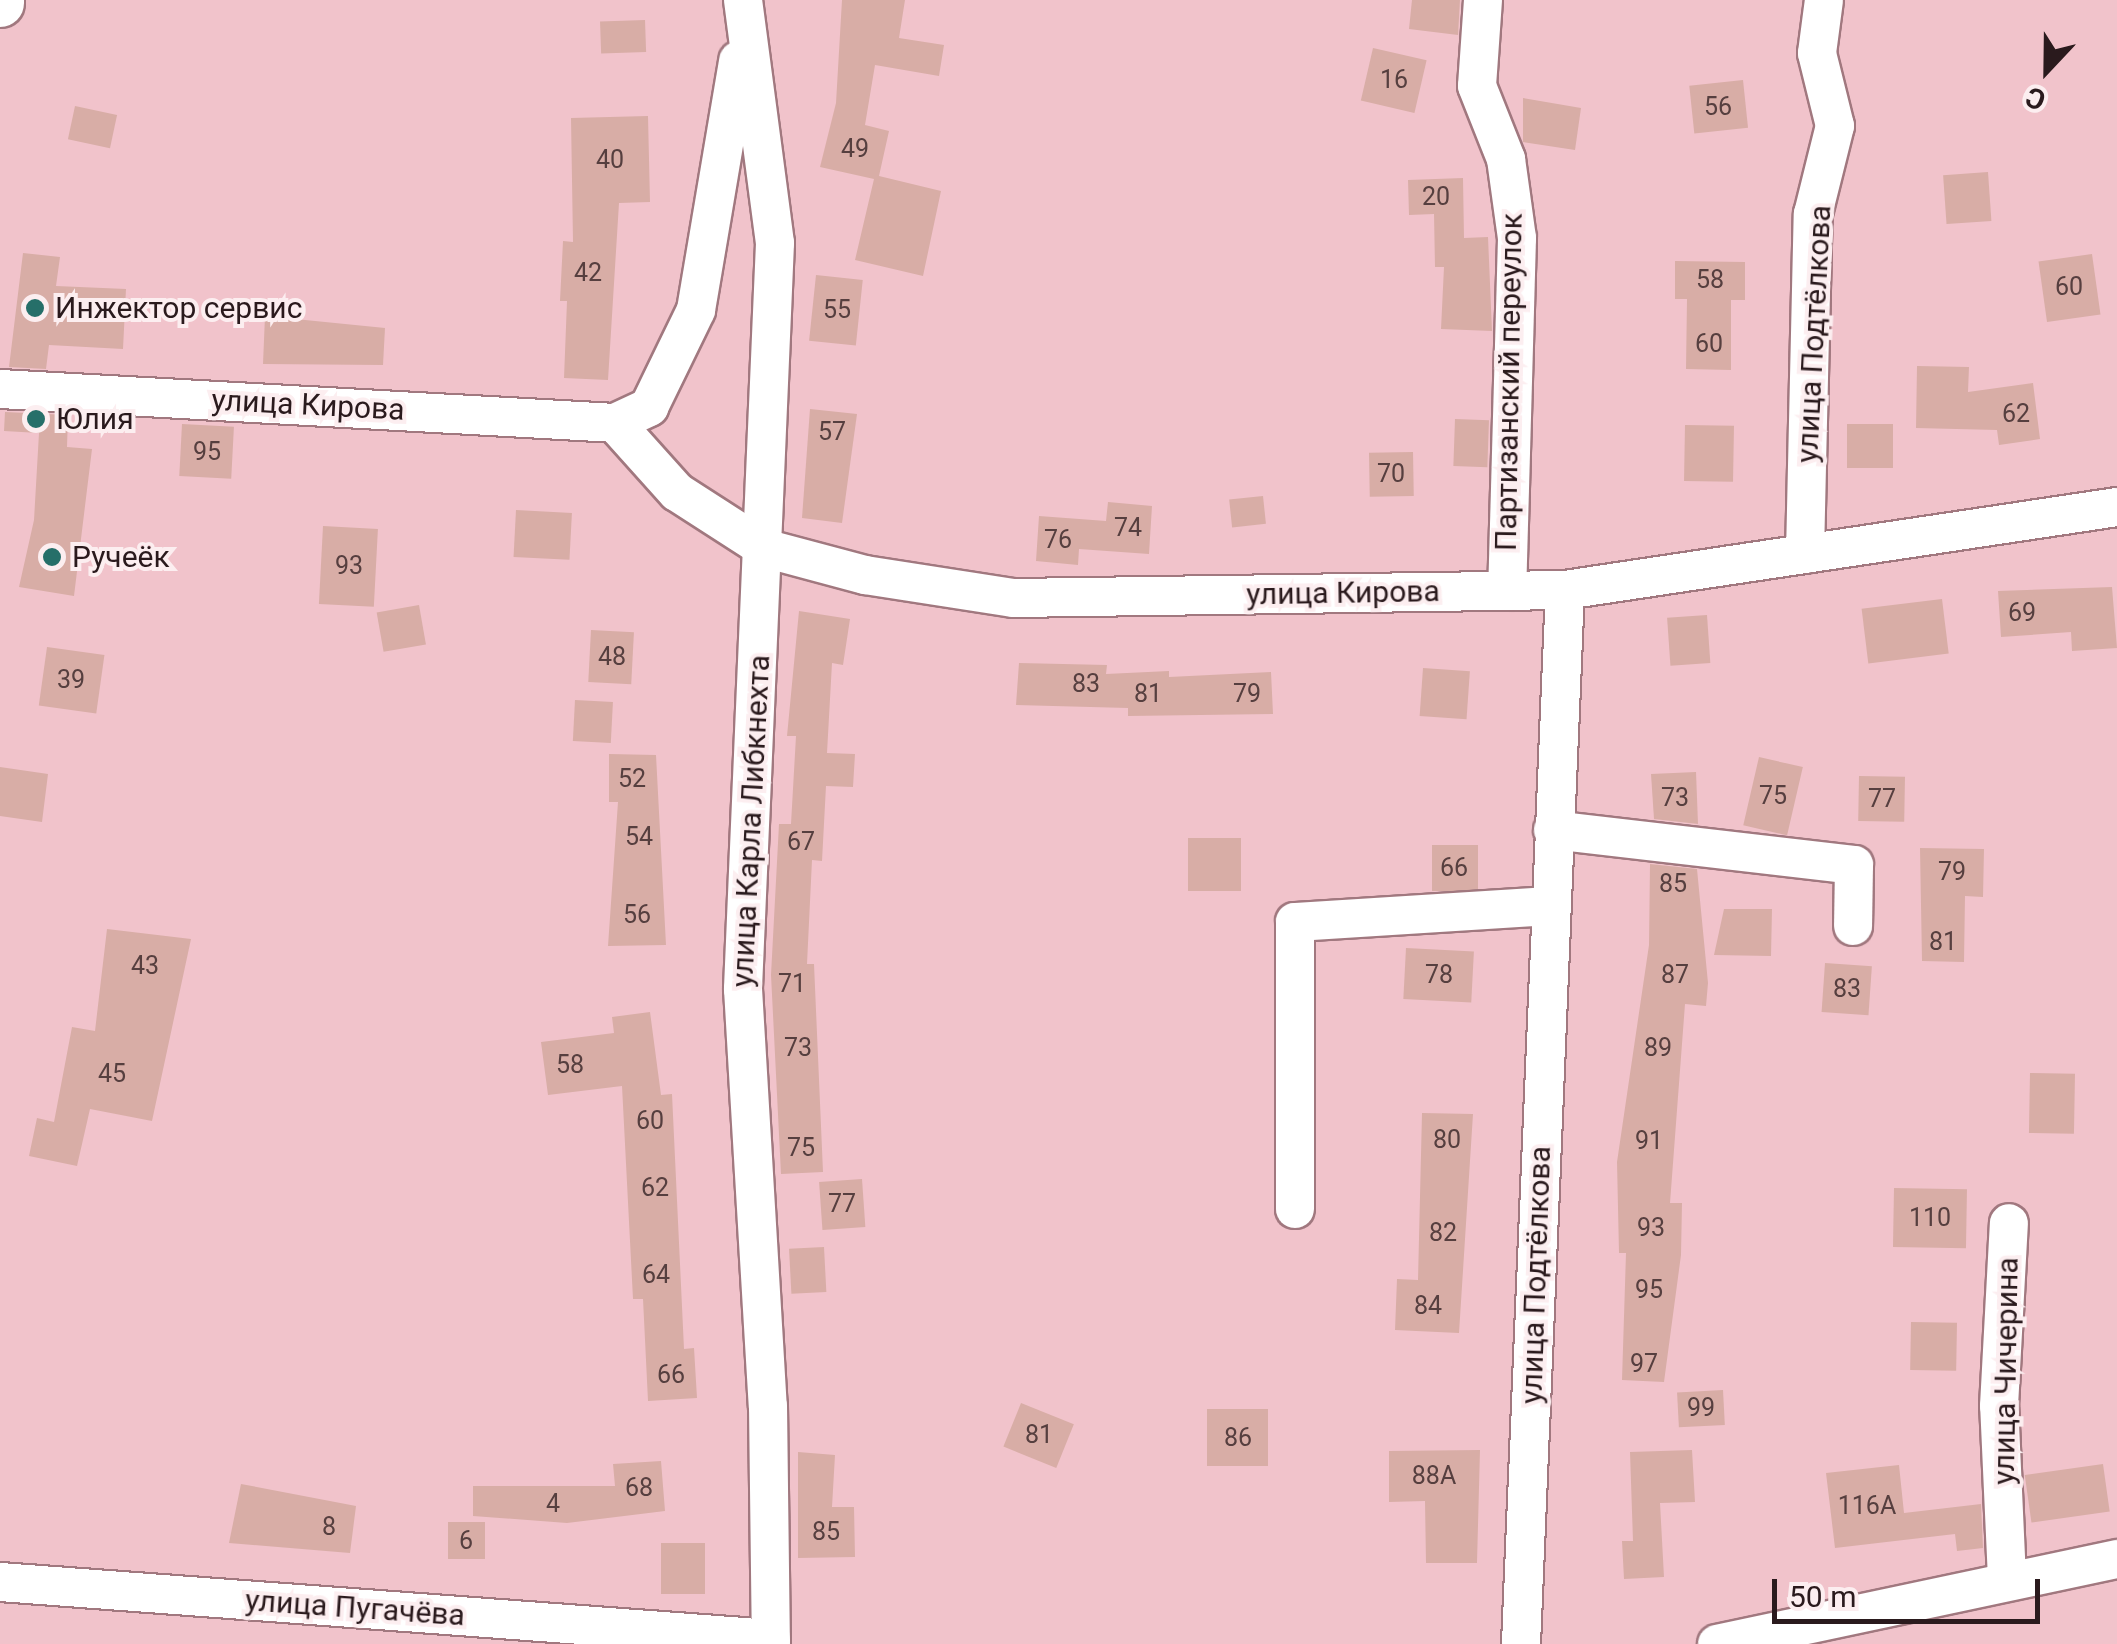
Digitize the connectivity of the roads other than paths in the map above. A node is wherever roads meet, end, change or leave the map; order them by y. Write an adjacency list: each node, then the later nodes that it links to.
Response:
1 (1483, 0): 10 (street, Партизанский переулок)
2 (1824, 0): 8 (street, улица Подтёлкова)
3 (744, 10): 5 (street); 7 (street, улица Карла Либкнехта)
4 (0, 389): 5 (street, улица Кирова)
5 (615, 423): 7 (street, улица Кирова)
6 (2117, 507): 8 (street, улица Кирова)
7 (764, 548): 10 (street, улица Кирова); 19 (street, улица Карла Либкнехта)
8 (1805, 554): 9 (street, улица Кирова)
9 (1565, 590): 10 (street, улица Кирова); 11 (street, улица Подтёлкова)
10 (1506, 591)
11 (1553, 830): 12 (street, улица Подтёлкова); 13 (street)
12 (1551, 906): 14 (street); 20 (street, улица Подтёлкова)
13 (1853, 926)
14 (1295, 1209)
15 (2010, 1223): 17 (street, улица Чичерина)
16 (2117, 1560): 17 (street)
17 (2007, 1579): 21 (street)
18 (0, 1582): 19 (street, улица Пугачёва)
19 (771, 1641)
20 (1521, 1644)
21 (1717, 1644)

